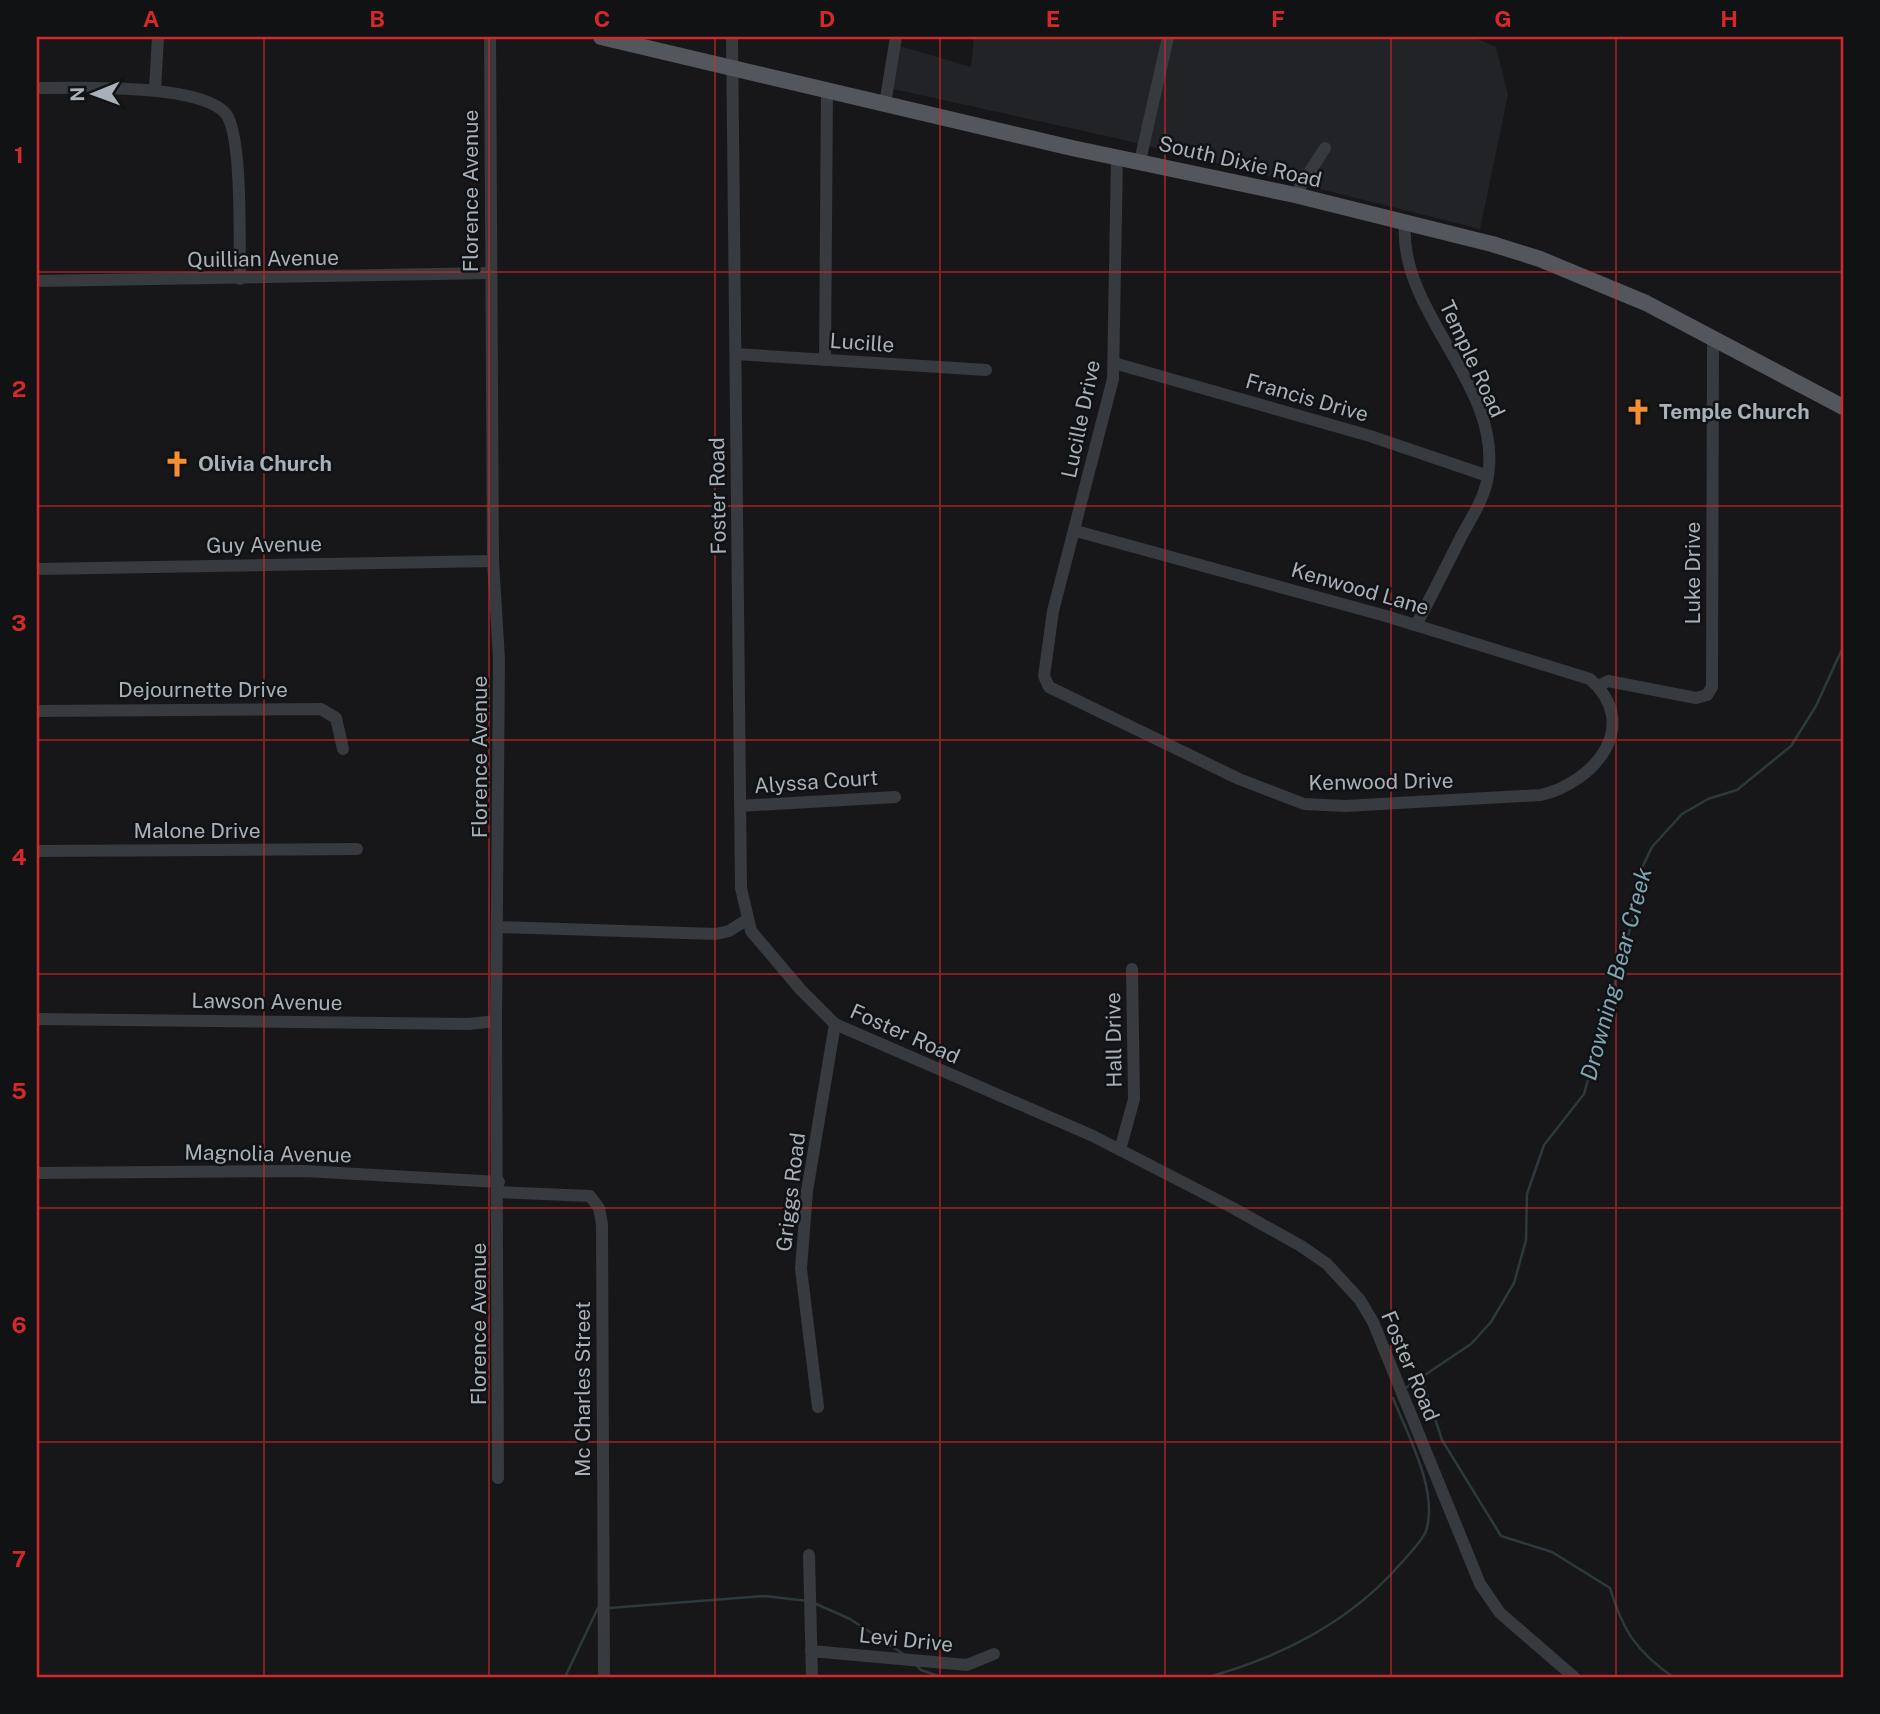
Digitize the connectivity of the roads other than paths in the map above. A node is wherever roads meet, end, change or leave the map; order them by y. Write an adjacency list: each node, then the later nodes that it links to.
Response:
1 (158, 37): 9 (street)
2 (490, 37): 17 (street, Florence Avenue)
3 (601, 37): 7 (main road, South Dixie Road)
4 (732, 37): 7 (street, Foster Road)
5 (896, 37): 11 (street)
6 (1168, 37): 14 (street)
7 (734, 70): 10 (main road, South Dixie Road); 21 (street, Foster Road)
8 (37, 88): 9 (street)
9 (155, 90): 18 (street)
10 (827, 92): 11 (main road, South Dixie Road); 22 (street)
11 (885, 104): 13 (main road, South Dixie Road)
12 (1325, 148): 15 (street)
13 (1117, 158): 14 (main road, South Dixie Road); 23 (street, Lucille Drive)
14 (1140, 161): 15 (main road, South Dixie Road)
15 (1295, 195): 16 (main road, South Dixie Road)
16 (1405, 223): 20 (main road, South Dixie Road); 26 (street, Temple Road)
17 (491, 273): 18 (street, Quillian Avenue); 28 (street, Florence Avenue)
18 (240, 279): 19 (street, Quillian Avenue)
19 (37, 281)
20 (1716, 338): 25 (main road, South Dixie Road); 32 (street, Luke Drive)
21 (736, 354): 22 (street, Lucille); 36 (street, Foster Road)
22 (825, 360): 24 (street, Lucille)
23 (1114, 363): 26 (street, Francis Drive); 27 (street, Lucille Drive)
24 (986, 370)
25 (1843, 407)
26 (1488, 476): 30 (street, Temple Road)
27 (1076, 531): 30 (street, Kenwood Lane); 31 (street, Lucille Drive)
28 (492, 561): 29 (street, Guy Avenue); 40 (street, Florence Avenue)
29 (37, 569)
30 (1416, 625): 32 (street, Kenwood Lane)
31 (1046, 683): 32 (street, Kenwood Drive)
32 (1598, 686)
33 (37, 711): 34 (street, Dejournette Drive)
34 (343, 749)
35 (895, 797): 36 (street, Alyssa Court)
36 (740, 806): 39 (street, Foster Road)
37 (357, 849): 38 (street, Malone Drive)
38 (37, 851)
39 (748, 919): 40 (street); 44 (street, Foster Road)
40 (497, 926): 43 (street, Florence Avenue)
41 (1132, 969): 45 (street, Hall Drive)
42 (37, 1019): 43 (street, Lawson Avenue)
43 (496, 1021): 47 (street, Florence Avenue)
44 (835, 1024): 45 (street, Foster Road); 48 (street, Griggs Road)
45 (1121, 1150): 55 (street, Foster Road)
46 (37, 1173): 47 (street, Magnolia Avenue)
47 (499, 1187): 49 (street, Florence Avenue); 53 (street, Mc Charles Street)
48 (818, 1406)
49 (498, 1478)
50 (808, 1555): 51 (street)
51 (811, 1651): 52 (street, Levi Drive); 54 (street)
52 (994, 1654)
53 (604, 1677)
54 (811, 1677)
55 (1574, 1677)

